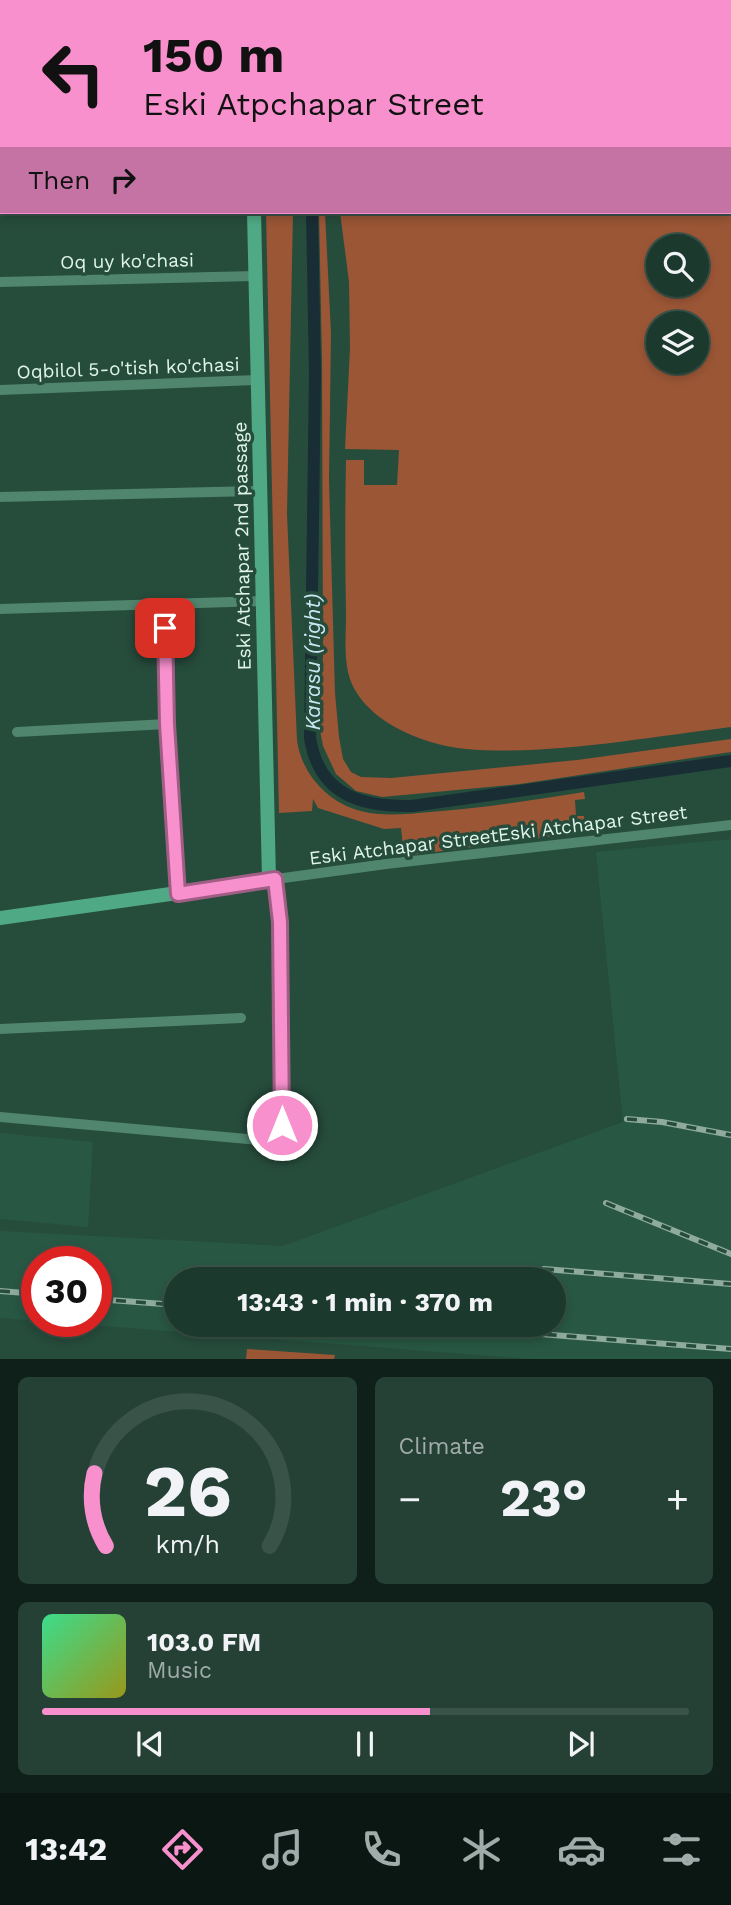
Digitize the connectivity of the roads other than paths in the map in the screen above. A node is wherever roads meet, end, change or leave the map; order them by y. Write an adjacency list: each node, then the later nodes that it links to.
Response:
1 (254, 214): 2 (street, Eski Atchapar 2nd passage)
2 (255, 276): 3 (street, Oq uy ko'chasi); 4 (street, Eski Atchapar 2nd passage)
3 (0, 282)
4 (257, 380): 5 (street, Oqbilol 5-o'tish ko'chasi); 6 (street, Eski Atchapar 2nd passage)
5 (0, 390)
6 (259, 491): 7 (street); 8 (street, Eski Atchapar 2nd passage)
7 (0, 498)
8 (263, 601): 9 (street); 14 (street, Eski Atchapar 2nd passage)
9 (164, 604): 10 (street); 11 (street)
10 (0, 609)
11 (167, 724): 12 (street); 15 (street)
12 (17, 733)
13 (731, 825): 14 (street, Eski Atchapar StreetEski Atchapar Street)
14 (272, 879): 15 (street); 19 (street, Eski Atchapar 2nd passage)
15 (178, 894): 16 (street)
16 (0, 918)
17 (241, 1018): 18 (street)
18 (0, 1029)
19 (0, 1117)

